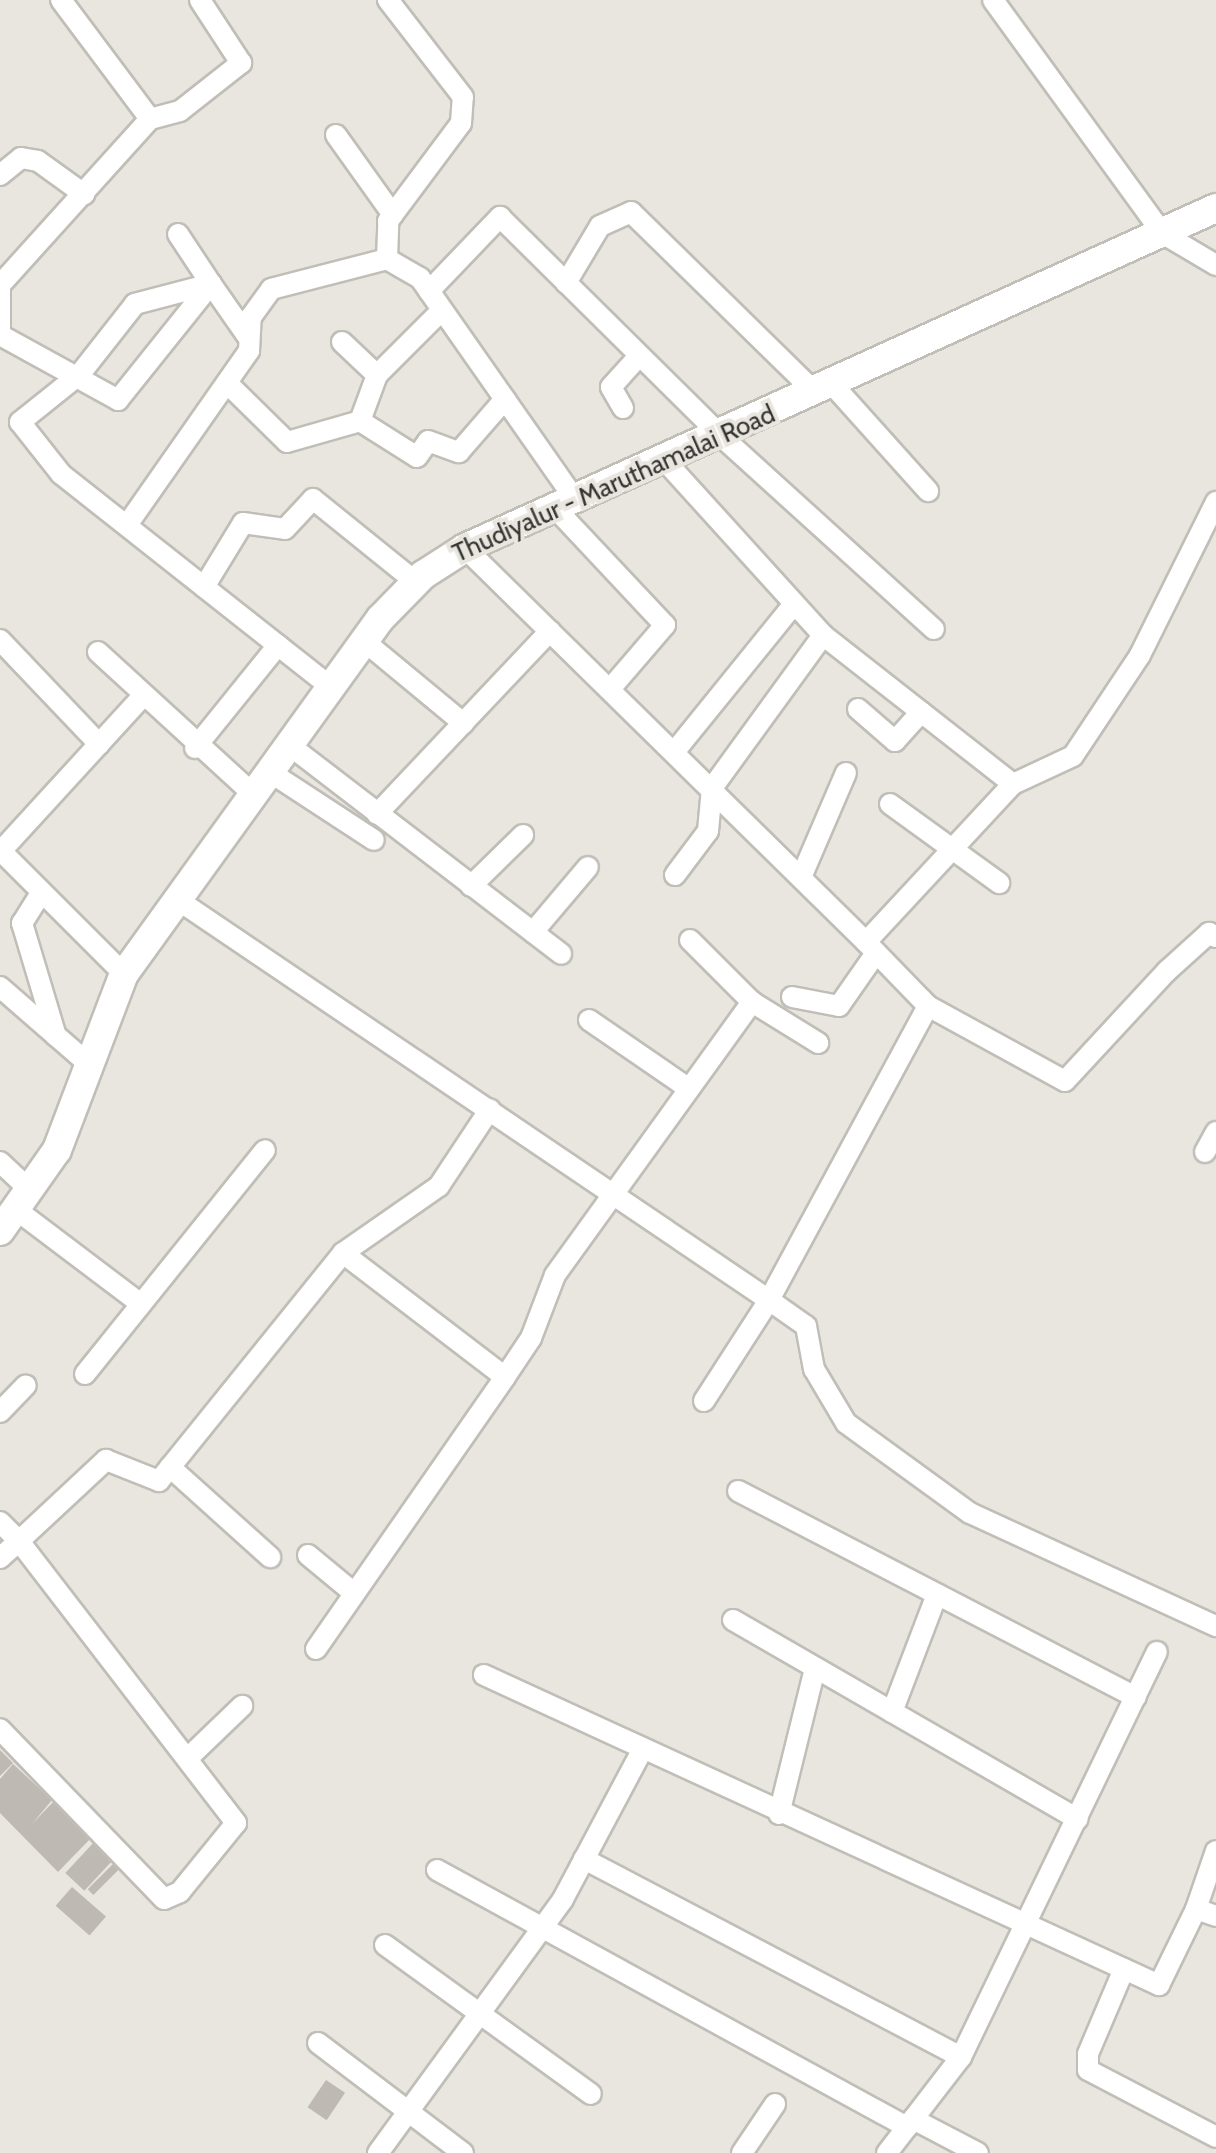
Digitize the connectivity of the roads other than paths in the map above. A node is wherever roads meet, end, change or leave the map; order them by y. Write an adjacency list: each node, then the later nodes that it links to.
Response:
1 (61, 0): 5 (street)
2 (200, 0): 5 (street)
3 (993, 0): 11 (street)
4 (399, 4): 10 (street)
5 (150, 119): 8 (street)
6 (336, 135): 10 (street)
7 (0, 175): 8 (street)
8 (84, 194): 17 (street)
9 (1216, 208): 11 (main road, Thudiyalur - Maruthamalai Road)
10 (393, 215): 13 (street)
11 (1162, 233): 14 (street); 27 (main road, Thudiyalur - Maruthamalai Road)
12 (178, 234): 16 (street)
13 (387, 259): 18 (street); 21 (street)
14 (1216, 265)
15 (566, 283): 18 (street); 23 (street); 27 (street)
16 (211, 284): 21 (street); 24 (street); 24 (street)
17 (0, 285): 20 (street)
18 (429, 291): 19 (street)
19 (442, 310): 25 (street); 28 (street)
20 (0, 335): 24 (street)
21 (248, 337): 26 (street)
22 (342, 342): 25 (street)
23 (639, 356): 29 (street); 31 (street)
24 (80, 374): 36 (street)
25 (377, 375): 30 (street)
26 (227, 383): 30 (street); 36 (street)
27 (823, 388): 31 (main road, Thudiyalur - Maruthamalai Road); 33 (street)
28 (505, 399): 30 (street); 35 (street)
29 (623, 408)
30 (360, 421)
31 (722, 437): 32 (main road, Thudiyalur - Maruthamalai Road); 41 (street)
32 (665, 461): 35 (main road, Thudiyalur - Maruthamalai Road); 40 (street)
33 (928, 491)
34 (1216, 502): 60 (street)
35 (564, 503): 37 (main road, Thudiyalur - Maruthamalai Road); 49 (street)
36 (127, 525): 39 (street)
37 (465, 548): 38 (main road, Thudiyalur - Maruthamalai Road); 42 (street)
38 (416, 582): 39 (street); 45 (main road, Thudiyalur - Maruthamalai Road)
39 (204, 587): 46 (street)
40 (794, 604): 43 (street); 57 (street)
41 (934, 629)
42 (550, 631): 49 (street); 53 (street)
43 (823, 635): 52 (street); 61 (street)
44 (0, 640): 54 (street)
45 (364, 641): 48 (main road, Thudiyalur - Maruthamalai Road); 53 (street)
46 (278, 645): 48 (street); 56 (street)
47 (98, 652): 50 (street)
48 (331, 687): 55 (main road, Thudiyalur - Maruthamalai Road)
49 (610, 689): 57 (street)
50 (143, 696): 54 (street); 56 (street)
51 (858, 709): 52 (street)
52 (921, 712): 60 (street)
53 (463, 723): 64 (street)
54 (99, 744): 73 (street)
55 (289, 745): 58 (main road, Thudiyalur - Maruthamalai Road); 64 (street)
56 (195, 748): 62 (street)
57 (675, 751): 61 (street)
58 (270, 772): 62 (main road, Thudiyalur - Maruthamalai Road); 66 (street)
59 (846, 773): 70 (street)
60 (1013, 784): 67 (street)
61 (712, 788): 69 (street); 70 (street)
62 (254, 795): 74 (main road, Thudiyalur - Maruthamalai Road)
63 (890, 804): 67 (street)
64 (377, 814): 72 (street)
65 (523, 835): 72 (street)
66 (374, 840)
67 (952, 849): 71 (street); 78 (street)
68 (588, 867): 75 (street)
69 (675, 875)
70 (802, 875): 78 (street)
71 (999, 883)
72 (471, 886): 75 (street)
73 (41, 893): 80 (street); 86 (street)
74 (178, 900): 80 (main road, Thudiyalur - Maruthamalai Road); 90 (street)
75 (533, 932): 79 (street)
76 (1216, 937): 84 (street)
77 (690, 940): 83 (street)
78 (871, 948): 82 (street); 84 (street)
79 (561, 954)
80 (124, 974): 88 (main road, Thudiyalur - Maruthamalai Road)
81 (0, 987): 86 (street)
82 (792, 997)
83 (752, 1002): 87 (street); 89 (street)
84 (928, 1006): 98 (street)
85 (589, 1020): 89 (street)
86 (56, 1036): 88 (street)
87 (818, 1043)
88 (91, 1066): 96 (main road, Thudiyalur - Maruthamalai Road)
89 (685, 1086): 95 (street)
90 (490, 1109): 95 (street); 97 (street)
91 (1216, 1132): 93 (street)
92 (265, 1150): 99 (street)
93 (1205, 1152)
94 (0, 1162): 96 (street)
95 (612, 1192): 98 (street); 101 (street)
96 (16, 1211): 99 (street)
97 (343, 1253): 101 (street); 105 (street)
98 (769, 1300): 103 (street); 115 (street)
99 (137, 1301): 100 (street)
100 (85, 1374)
101 (505, 1377): 112 (street)
102 (26, 1385): 104 (street)
103 (704, 1401)
104 (0, 1412)
105 (170, 1467): 108 (street); 110 (street)
106 (738, 1491): 113 (street)
107 (0, 1522): 108 (street)
108 (19, 1541): 111 (street); 125 (street)
109 (308, 1555): 112 (street)
110 (270, 1557)
111 (0, 1558)
112 (354, 1593): 116 (street)
113 (937, 1594): 120 (street); 122 (street)
114 (733, 1620): 118 (street)
115 (1216, 1626)
116 (316, 1649)
117 (1157, 1652): 120 (street)
118 (815, 1668): 122 (street); 126 (street)
119 (484, 1675): 124 (street)
120 (1136, 1697): 127 (street)
121 (242, 1706): 125 (street)
122 (892, 1712): 127 (street)
123 (0, 1729): 125 (street)
124 (641, 1752): 126 (street); 129 (street)
125 (189, 1757)
126 (779, 1814): 133 (street)
127 (1078, 1819): 133 (street)
128 (1216, 1851): 131 (street)
129 (584, 1859): 134 (street); 139 (street)
130 (437, 1870): 134 (street)
131 (1196, 1909): 132 (street); 136 (street)
132 (1216, 1916)
133 (1027, 1926): 136 (street); 139 (street)
134 (542, 1929): 137 (street); 143 (street)
135 (385, 1945): 137 (street)
136 (1124, 1969): 144 (street)
137 (481, 2014): 140 (street); 142 (street)
138 (318, 2043): 142 (street)
139 (961, 2057): 143 (street)
140 (591, 2094)
141 (775, 2104): 148 (street)
142 (408, 2112): 146 (street); 147 (street)
143 (910, 2123): 145 (street); 149 (street)
144 (1216, 2137)
145 (889, 2152)
146 (378, 2153)
147 (463, 2153)
148 (742, 2153)
149 (978, 2153)

